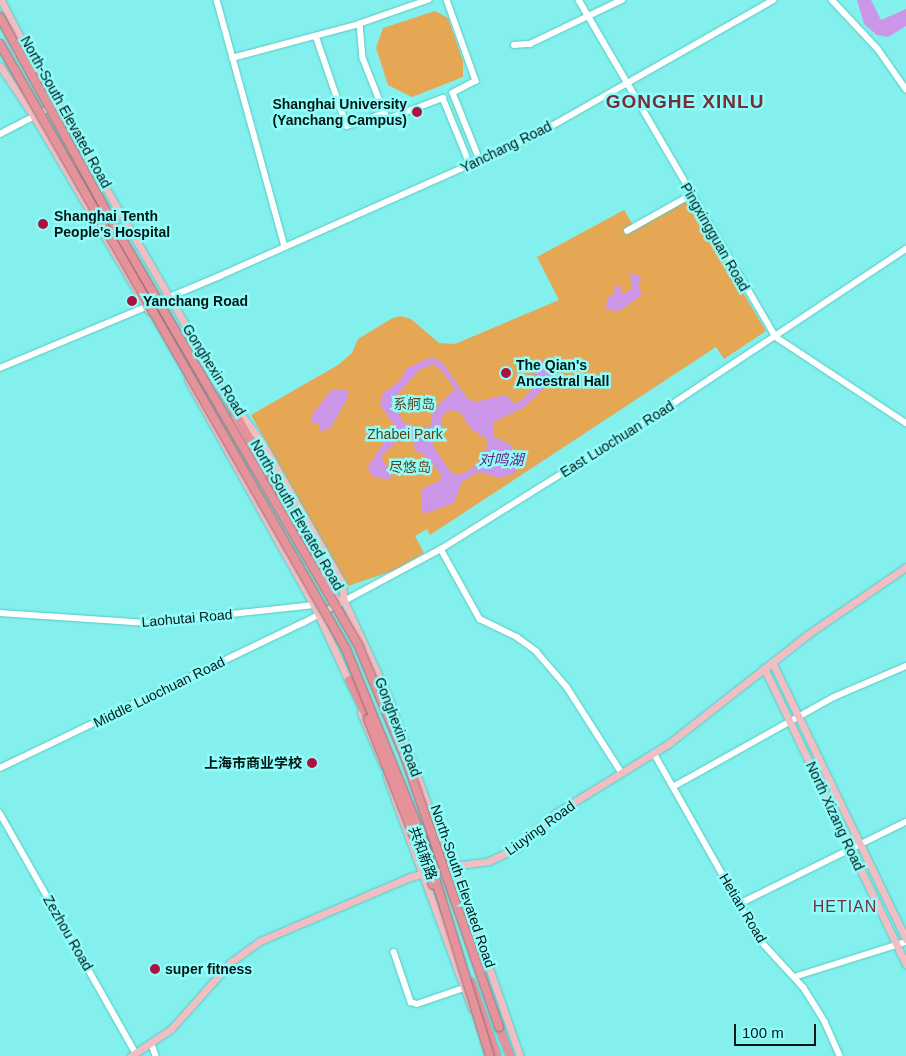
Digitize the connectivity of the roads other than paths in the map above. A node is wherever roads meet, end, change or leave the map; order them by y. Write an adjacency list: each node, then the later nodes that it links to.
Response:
1 (1, 0): 22 (main road, Gonghexin Road)
2 (217, 0): 16 (street)
3 (429, 0): 9 (street)
4 (447, 0): 20 (street)
5 (579, 0): 11 (street, Pingxingguan Road)
6 (622, 0): 11 (street)
7 (773, 0): 18 (street, Yanchang Road)
8 (832, 0): 19 (street)
9 (421, 1): 12 (street)
10 (0, 16): 44 (highway, North-South Elevated Road, bridge)
11 (589, 18): 15 (street); 18 (street, Pingxingguan Road)
12 (360, 24): 13 (street); 23 (street)
13 (316, 36): 16 (street); 23 (street)
14 (0, 44): 63 (highway, North-South Elevated Road, bridge)
15 (514, 45)
16 (232, 58): 30 (street)
17 (0, 66): 24 (main road, Gonghexin Road)
18 (629, 83): 26 (street, Yanchang Road); 28 (street, Pingxingguan Road)
19 (906, 89)
20 (452, 93): 21 (street); 26 (street)
21 (443, 98): 23 (street); 27 (street)
22 (58, 104): 24 (street); 32 (main road, Gonghexin Road)
23 (385, 113)
24 (35, 118): 25 (street); 33 (main road, Gonghexin Road)
25 (0, 134)
26 (480, 160): 27 (street, Yanchang Road)
27 (470, 164): 30 (street, Yanchang Road)
28 (691, 195): 29 (street); 34 (street, Pingxingguan Road)
29 (627, 231)
30 (285, 247): 32 (street, Yanchang Road)
31 (906, 249): 34 (street, East Luochuan Road)
32 (170, 298): 33 (street, Yanchang Road); 36 (main road, Gonghexin Road)
33 (146, 306): 35 (street, Yanchang Road); 41 (main road, Gonghexin Road)
34 (776, 336): 37 (street, Pingxingguan Road); 38 (street, East Luochuan Road)
35 (0, 368)
36 (222, 389): 40 (main road, Gonghexin Road); 40 (main road); 44 (highway, bridge)
37 (906, 424)
38 (442, 549): 40 (street, East Luochuan Road); 53 (street)
39 (906, 567): 45 (main road, Liuying Road)
40 (344, 601): 43 (street, East Luochuan Road); 55 (main road, Gonghexin Road)
41 (314, 605): 42 (street, Laohutai Road); 43 (main road, Gonghexin Road)
42 (0, 613)
43 (318, 615): 48 (main road, Gonghexin Road); 52 (street, Middle Luochuan Road)
44 (343, 618): 77 (highway, North-South Elevated Road, bridge)
45 (772, 662): 47 (main road, Liuying Road); 49 (main road, North Xizang Road)
46 (906, 666): 49 (street)
47 (764, 668): 50 (main road, North Xizang Road); 51 (main road, Liuying Road)
48 (349, 680): 61 (main road, 共和新路); 63 (highway, bridge)
49 (799, 717): 50 (street); 58 (main road, North Xizang Road)
50 (790, 722): 54 (street); 59 (main road, North Xizang Road)
51 (654, 753): 53 (main road, Liuying Road); 54 (street, Hetian Road)
52 (0, 768)
53 (622, 773): 60 (main road, Liuying Road)
54 (673, 787): 62 (street, Hetian Road)
55 (428, 806): 60 (main road, 共和新路)
56 (0, 813): 73 (street, Zezhou Road)
57 (906, 822): 58 (street)
58 (860, 844): 59 (street); 65 (main road, North Xizang Road)
59 (850, 848): 62 (street); 66 (main road, North Xizang Road)
60 (449, 866): 61 (main road, Liuying Road); 77 (main road, 共和新路); 78 (main road)
61 (426, 872): 70 (main road); 71 (main road, 共和新路); 72 (main road, Liuying Road)
62 (739, 904): 69 (street, Hetian Road)
63 (446, 910): 64 (highway, North-South Elevated Road, bridge)
64 (456, 940): 75 (highway, bridge); 76 (highway, North-South Elevated Road, bridge)
65 (906, 941): 66 (street)
66 (896, 945): 68 (main road, North Xizang Road); 69 (street)
67 (394, 952): 70 (street)
68 (906, 965)
69 (794, 977): 79 (street, Hetian Road)
70 (464, 988): 71 (main road)
71 (484, 1033): 75 (main road)
72 (152, 1044): 73 (main road, Liuying Road); 74 (street)
73 (134, 1055)
74 (156, 1056)
75 (490, 1056)
76 (497, 1056)
77 (510, 1056)
78 (520, 1056)
79 (840, 1056)

